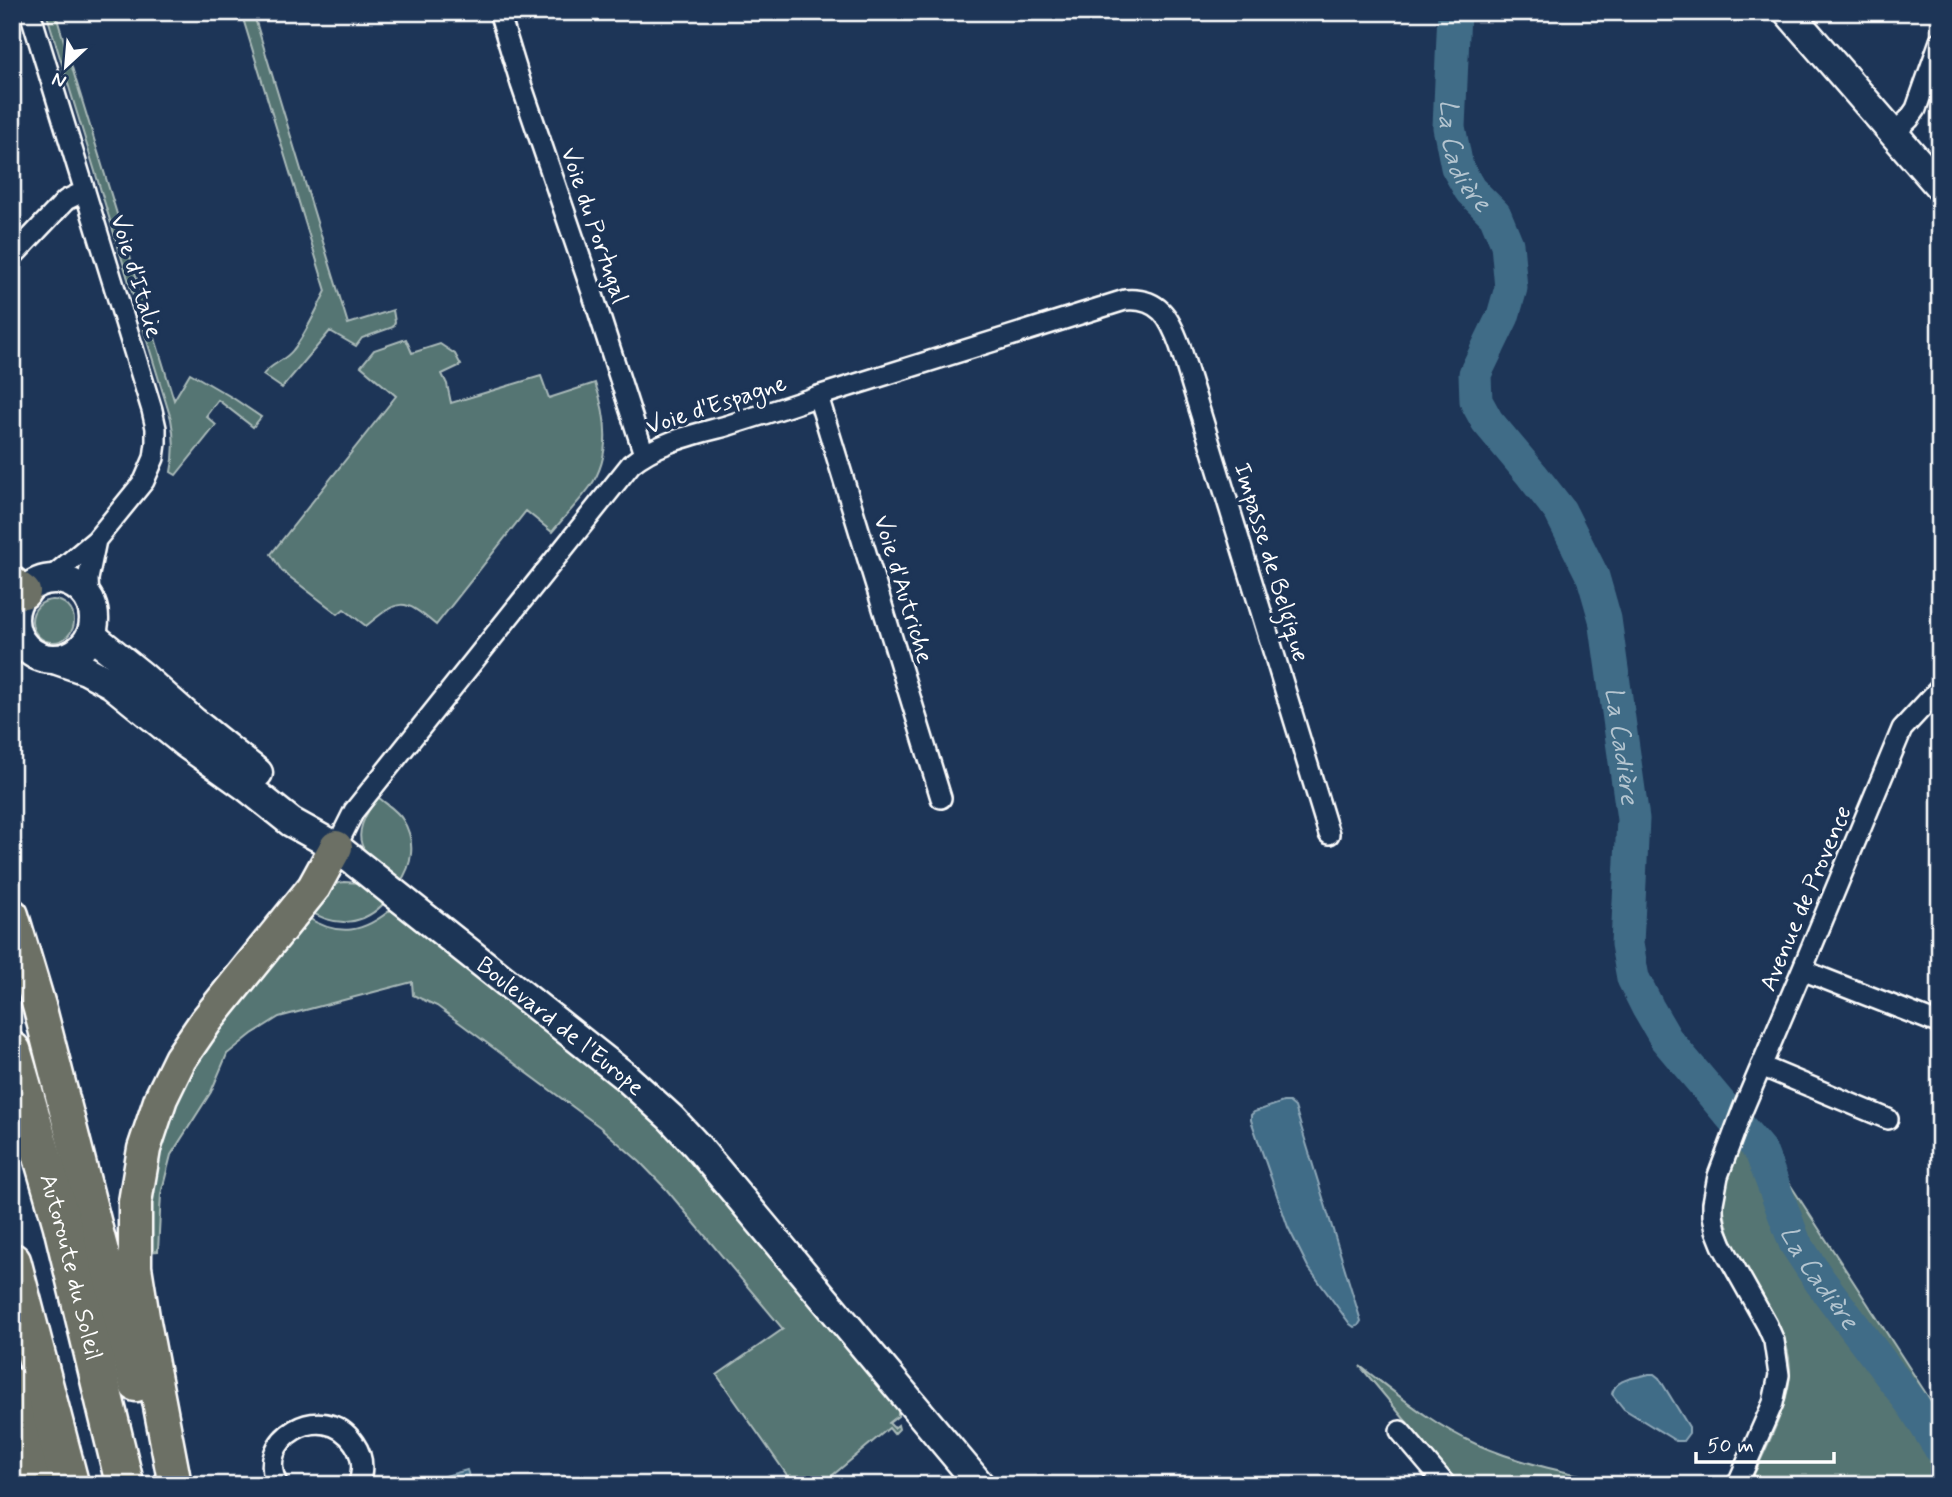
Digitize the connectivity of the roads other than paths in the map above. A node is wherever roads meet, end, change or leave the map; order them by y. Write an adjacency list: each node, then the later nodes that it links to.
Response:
1 (30, 12): 7 (street, Voie d'Italie)
2 (499, 12): 11 (street, Voie du Portugal)
3 (1788, 12): 5 (street)
4 (1940, 41): 5 (street)
5 (1893, 134): 6 (street)
6 (1940, 187)
7 (85, 191): 8 (street); 12 (street, Voie d'Italie)
8 (15, 249)
9 (1160, 309): 10 (street, Voie d'Espagne); 20 (street, Impasse de Belgique)
10 (818, 396): 11 (street, Voie d'Espagne); 19 (street, Voie d'Autriche)
11 (644, 454): 21 (street, Voie d'Espagne)
12 (96, 540): 13 (street, Voie d'Italie); 14 (street, Voie d'Italie)
13 (22, 597): 14 (street); 16 (street)
14 (89, 599): 15 (street)
15 (92, 635): 16 (street); 21 (street)
16 (49, 659): 17 (street); 21 (street, Boulevard de l'Europe)
17 (12, 670)
18 (1940, 688): 23 (street, Avenue de Provence)
19 (942, 798)
20 (1329, 834)
21 (336, 847): 37 (main road); 40 (street, Boulevard de l'Europe)
22 (12, 915): 36 (main road)
23 (1802, 970): 24 (street); 26 (street, Avenue de Provence)
24 (1940, 1024)
25 (12, 1051): 35 (highway, Autoroute du Soleil)
26 (1761, 1066): 27 (street); 42 (street, Avenue de Provence)
27 (1888, 1119)
28 (12, 1262): 34 (highway)
29 (12, 1384): 33 (main road)
30 (1400, 1431): 41 (street)
31 (12, 1439): 32 (main road)
32 (26, 1485)
33 (36, 1485)
34 (70, 1485)
35 (125, 1485)
36 (162, 1485)
37 (175, 1485)
38 (278, 1485): 39 (street)
39 (358, 1485)
40 (980, 1485)
41 (1446, 1485)
42 (1737, 1485)

